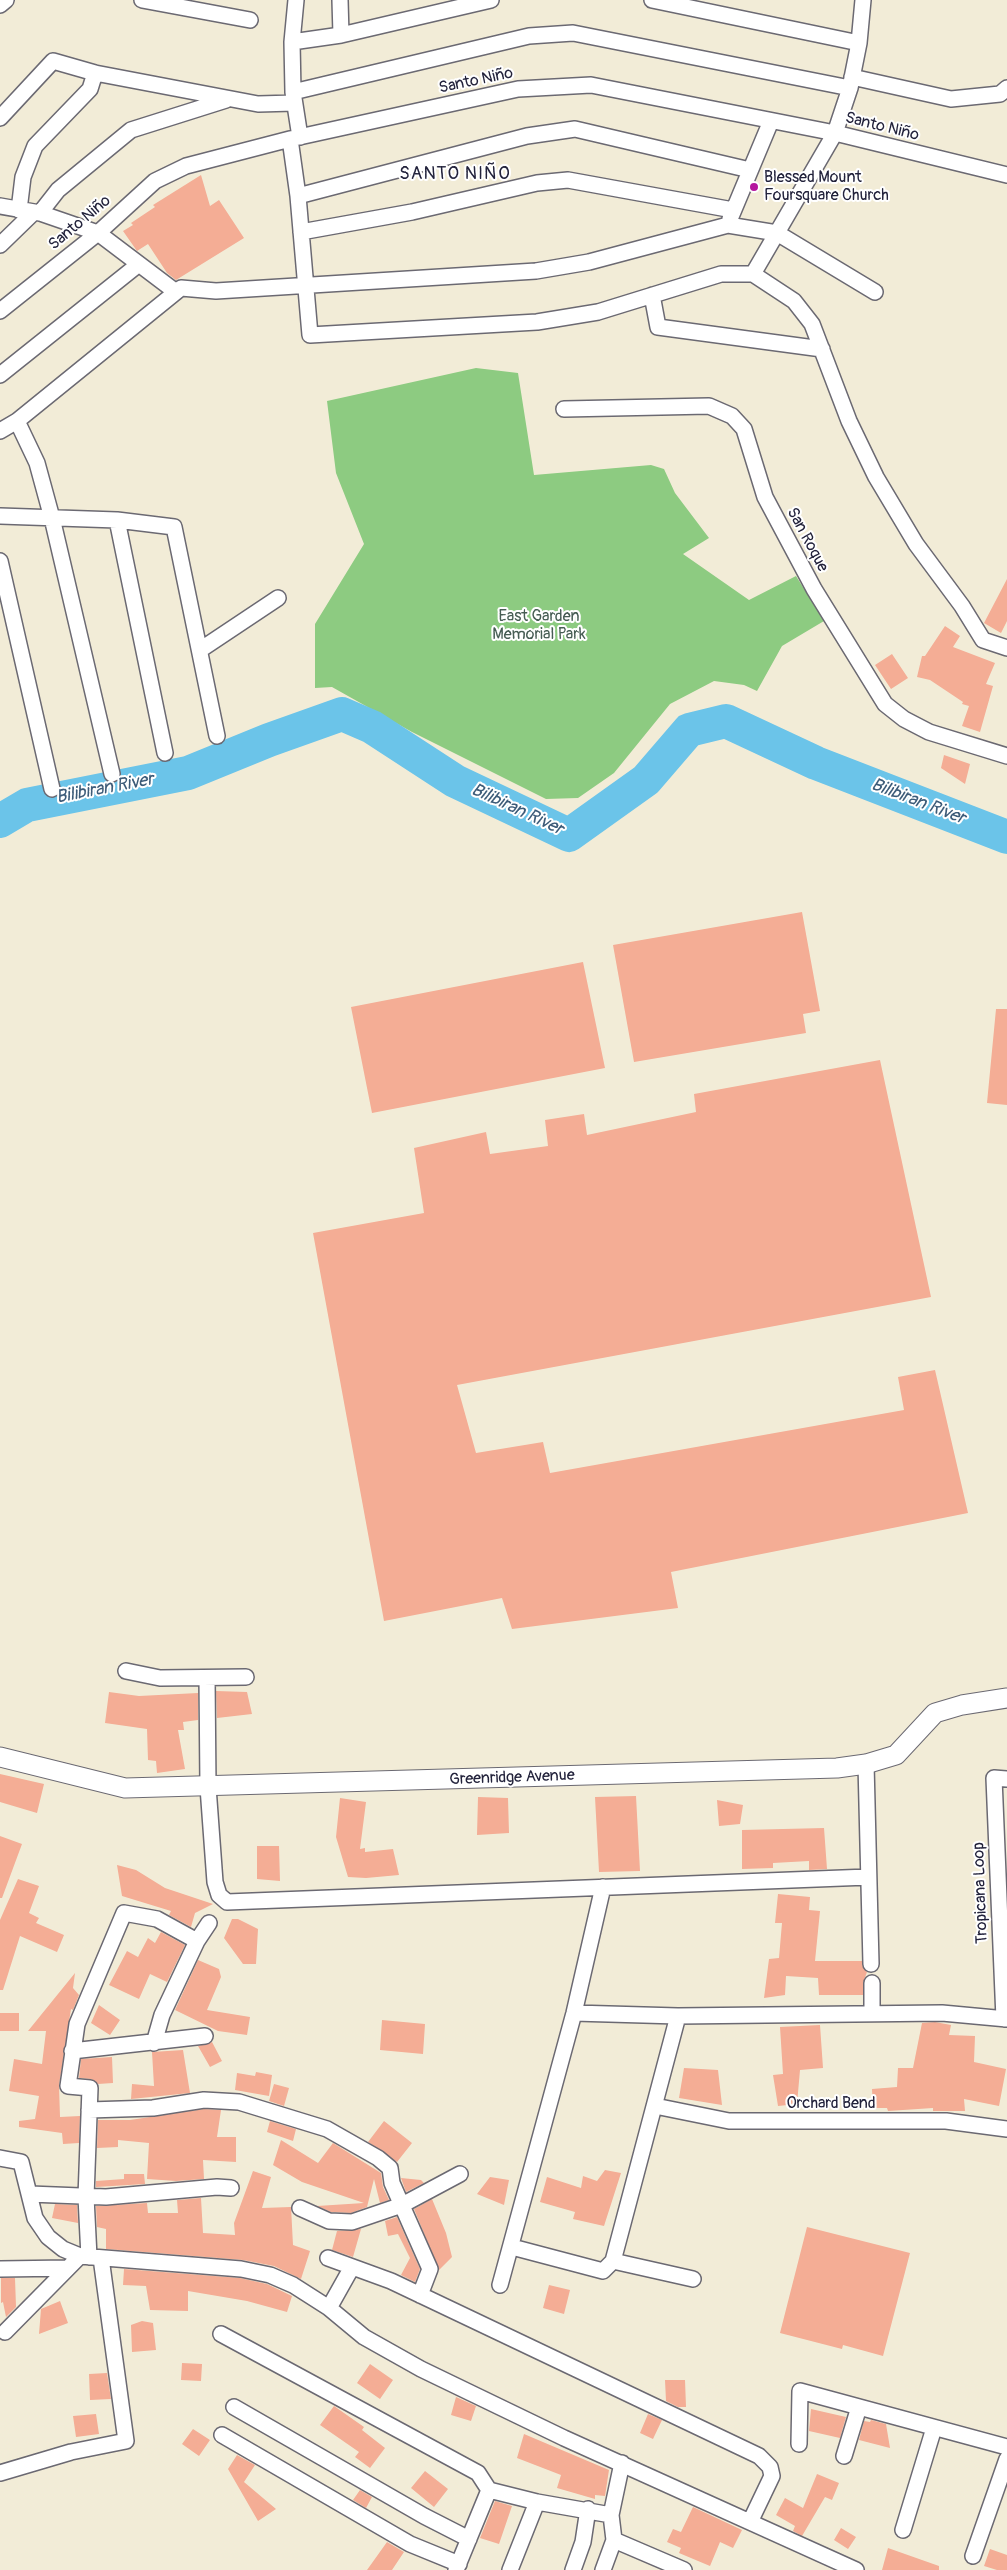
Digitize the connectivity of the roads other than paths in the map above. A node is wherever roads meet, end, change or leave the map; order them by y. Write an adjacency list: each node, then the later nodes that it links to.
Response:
1 (6, 0): 8 (street)
2 (142, 0): 9 (street)
3 (296, 0): 12 (street)
4 (340, 0): 11 (street)
5 (491, 0): 11 (street)
6 (652, 0): 13 (street)
7 (863, 0): 13 (street)
8 (0, 6)
9 (209, 6): 10 (street)
10 (250, 20)
11 (341, 35): 12 (street)
12 (292, 42): 17 (street)
13 (859, 44): 15 (street)
14 (95, 74): 18 (street); 19 (street); 27 (street)
15 (851, 82): 16 (street); 17 (street); 21 (street)
16 (1007, 88)
17 (293, 97): 18 (street); 22 (street)
18 (230, 99): 29 (street)
19 (0, 118)
20 (771, 121): 21 (street, Santo Niño); 22 (street, Santo Niño); 23 (street)
21 (835, 133): 24 (street, Santo Niño); 33 (street)
22 (295, 138): 25 (street); 32 (street, Santo Niño)
23 (750, 170): 25 (street); 28 (street)
24 (1007, 175)
25 (298, 196): 31 (street)
26 (0, 206): 27 (street)
27 (19, 210): 29 (street)
28 (734, 210): 30 (street); 31 (street)
29 (37, 213): 32 (street); 34 (street)
30 (728, 225): 33 (street); 37 (street)
31 (301, 232): 37 (street)
32 (98, 233): 35 (street); 41 (street, Santo Niño)
33 (777, 233): 36 (street); 39 (street)
34 (0, 245)
35 (139, 264): 38 (street); 43 (street)
36 (753, 274): 40 (street); 42 (street)
37 (306, 286): 38 (street); 40 (street)
38 (176, 292): 45 (street)
39 (875, 292)
40 (652, 295): 42 (street)
41 (0, 311)
42 (822, 349): 52 (street)
43 (0, 375)
44 (564, 409): 56 (street, San Roque)
45 (17, 421): 46 (street); 48 (street)
46 (0, 431)
47 (0, 516): 48 (street)
48 (52, 518): 49 (street); 57 (street)
49 (117, 520): 53 (street); 55 (street)
50 (0, 561): 58 (street)
51 (278, 598): 53 (street)
52 (1007, 648)
53 (200, 650): 54 (street)
54 (217, 736)
55 (165, 753)
56 (1007, 756)
57 (112, 774)
58 (52, 789)
59 (126, 1671): 61 (street)
60 (246, 1677): 61 (street)
61 (206, 1678): 66 (street)
62 (1007, 1698): 64 (street, Greenridge Avenue)
63 (0, 1757): 66 (street, Greenridge Avenue)
64 (866, 1764): 66 (street, Greenridge Avenue); 67 (street)
65 (1007, 1779): 76 (street, Tropicana Loop)
66 (208, 1787): 68 (street)
67 (868, 1877): 68 (street); 71 (street)
68 (603, 1887): 74 (street)
69 (209, 1923): 70 (street)
70 (197, 1941): 78 (street); 79 (street)
71 (871, 1964)
72 (872, 1983): 73 (street)
73 (872, 2012): 75 (street); 76 (street)
74 (574, 2013): 75 (street); 90 (street)
75 (678, 2016): 80 (street)
76 (1005, 2019)
77 (205, 2036): 78 (street)
78 (154, 2043): 79 (street)
79 (72, 2051): 81 (street)
80 (655, 2106): 82 (street, Orchard Bend); 93 (street)
81 (89, 2110): 87 (street); 88 (street)
82 (1007, 2129)
83 (0, 2158): 86 (street)
84 (460, 2174): 88 (street)
85 (230, 2188): 87 (street)
86 (30, 2194): 87 (street); 91 (street)
87 (86, 2197): 91 (street)
88 (402, 2204): 89 (street); 99 (street)
89 (300, 2208)
90 (512, 2247): 93 (street); 98 (street)
91 (90, 2257): 95 (street); 100 (street); 112 (street)
92 (328, 2258): 94 (street)
93 (613, 2261): 97 (street)
94 (352, 2267): 99 (street); 100 (street)
95 (68, 2268): 96 (street); 101 (street)
96 (0, 2269)
97 (693, 2279)
98 (500, 2285)
99 (420, 2295): 117 (street)
100 (329, 2308): 111 (street)
101 (5, 2332)
102 (221, 2334): 113 (street)
103 (234, 2407): 119 (street)
104 (859, 2407): 105 (street); 107 (street); 109 (street)
105 (934, 2428): 108 (street); 118 (street)
106 (222, 2435): 122 (street)
107 (799, 2444)
108 (1007, 2447)
109 (844, 2456)
110 (1007, 2459): 121 (street)
111 (622, 2463): 116 (street); 117 (street)
112 (0, 2473)
113 (489, 2490): 114 (street); 119 (street)
114 (538, 2502): 115 (street); 123 (street)
115 (588, 2509): 116 (street); 124 (street)
116 (611, 2515): 120 (street)
117 (750, 2522): 127 (street)
118 (902, 2530)
119 (469, 2539): 122 (street)
120 (614, 2540): 125 (street); 126 (street)
121 (974, 2556)
122 (457, 2567)
123 (510, 2570)
124 (573, 2570)
125 (603, 2570)
126 (684, 2570)
127 (856, 2570)

